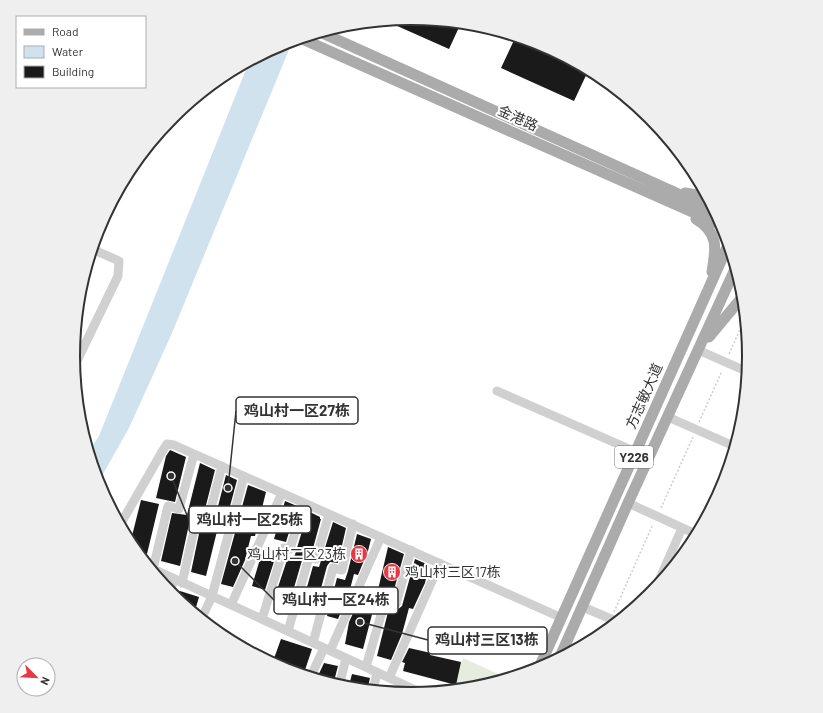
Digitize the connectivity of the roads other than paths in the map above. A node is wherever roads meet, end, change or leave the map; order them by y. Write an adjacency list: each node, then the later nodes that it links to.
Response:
1 (328, 36): 3 (main road, 金港路)
2 (309, 42): 3 (main road, 金港路)
3 (670, 197): 4 (main road); 5 (main road, 金港路); 6 (main road, 金港路); 10 (main road)
4 (702, 197)
5 (708, 209)
6 (714, 220)
7 (98, 251): 13 (street)
8 (725, 251): 10 (main road, 方志敏大道 / Y226)
9 (733, 274): 12 (main road, Y226)
10 (708, 291): 18 (main road, 方志敏大道 / Y226)
11 (738, 302): 12 (main road)
12 (698, 350): 14 (street); 16 (main road, Y226)
13 (80, 354)
14 (742, 369)
15 (497, 391): 18 (street)
16 (668, 417): 17 (street); 24 (main road, Y226)
17 (731, 445)
18 (636, 452): 42 (main road, 方志敏大道 / Y226)
19 (194, 454): 20 (street); 26 (street); 32 (street)
20 (222, 466): 21 (street); 36 (street)
21 (244, 476): 22 (street); 38 (street)
22 (282, 493): 23 (street); 39 (street)
23 (304, 503): 25 (street); 43 (street)
24 (628, 504): 28 (street); 40 (main road, Y226)
25 (329, 514): 27 (street); 45 (street)
26 (123, 520)
27 (353, 524): 30 (street); 46 (street)
28 (682, 528): 29 (street); 35 (street)
29 (692, 533)
30 (381, 537): 31 (street); 47 (street)
31 (411, 550): 33 (street); 51 (street)
32 (152, 563)
33 (440, 563): 42 (street); 54 (street)
34 (160, 572): 36 (street)
35 (662, 574)
36 (178, 581): 37 (street); 38 (street)
37 (174, 587)
38 (212, 596): 39 (street); 41 (street)
39 (231, 605): 43 (street)
40 (583, 607): 44 (street); 48 (main road, Y226)
41 (204, 614)
42 (562, 618): 50 (main road, 方志敏大道 / Y226)
43 (262, 620): 45 (street)
44 (612, 620)
45 (288, 631): 46 (street)
46 (313, 643): 47 (street)
47 (327, 649): 49 (street); 53 (street)
48 (563, 651)
49 (346, 658): 51 (street); 55 (street)
50 (542, 661)
51 (366, 667): 52 (street)
52 (378, 672): 54 (street); 56 (street)
53 (313, 673)
54 (390, 678): 57 (street)
55 (341, 680)
56 (374, 686)
57 (403, 688)

